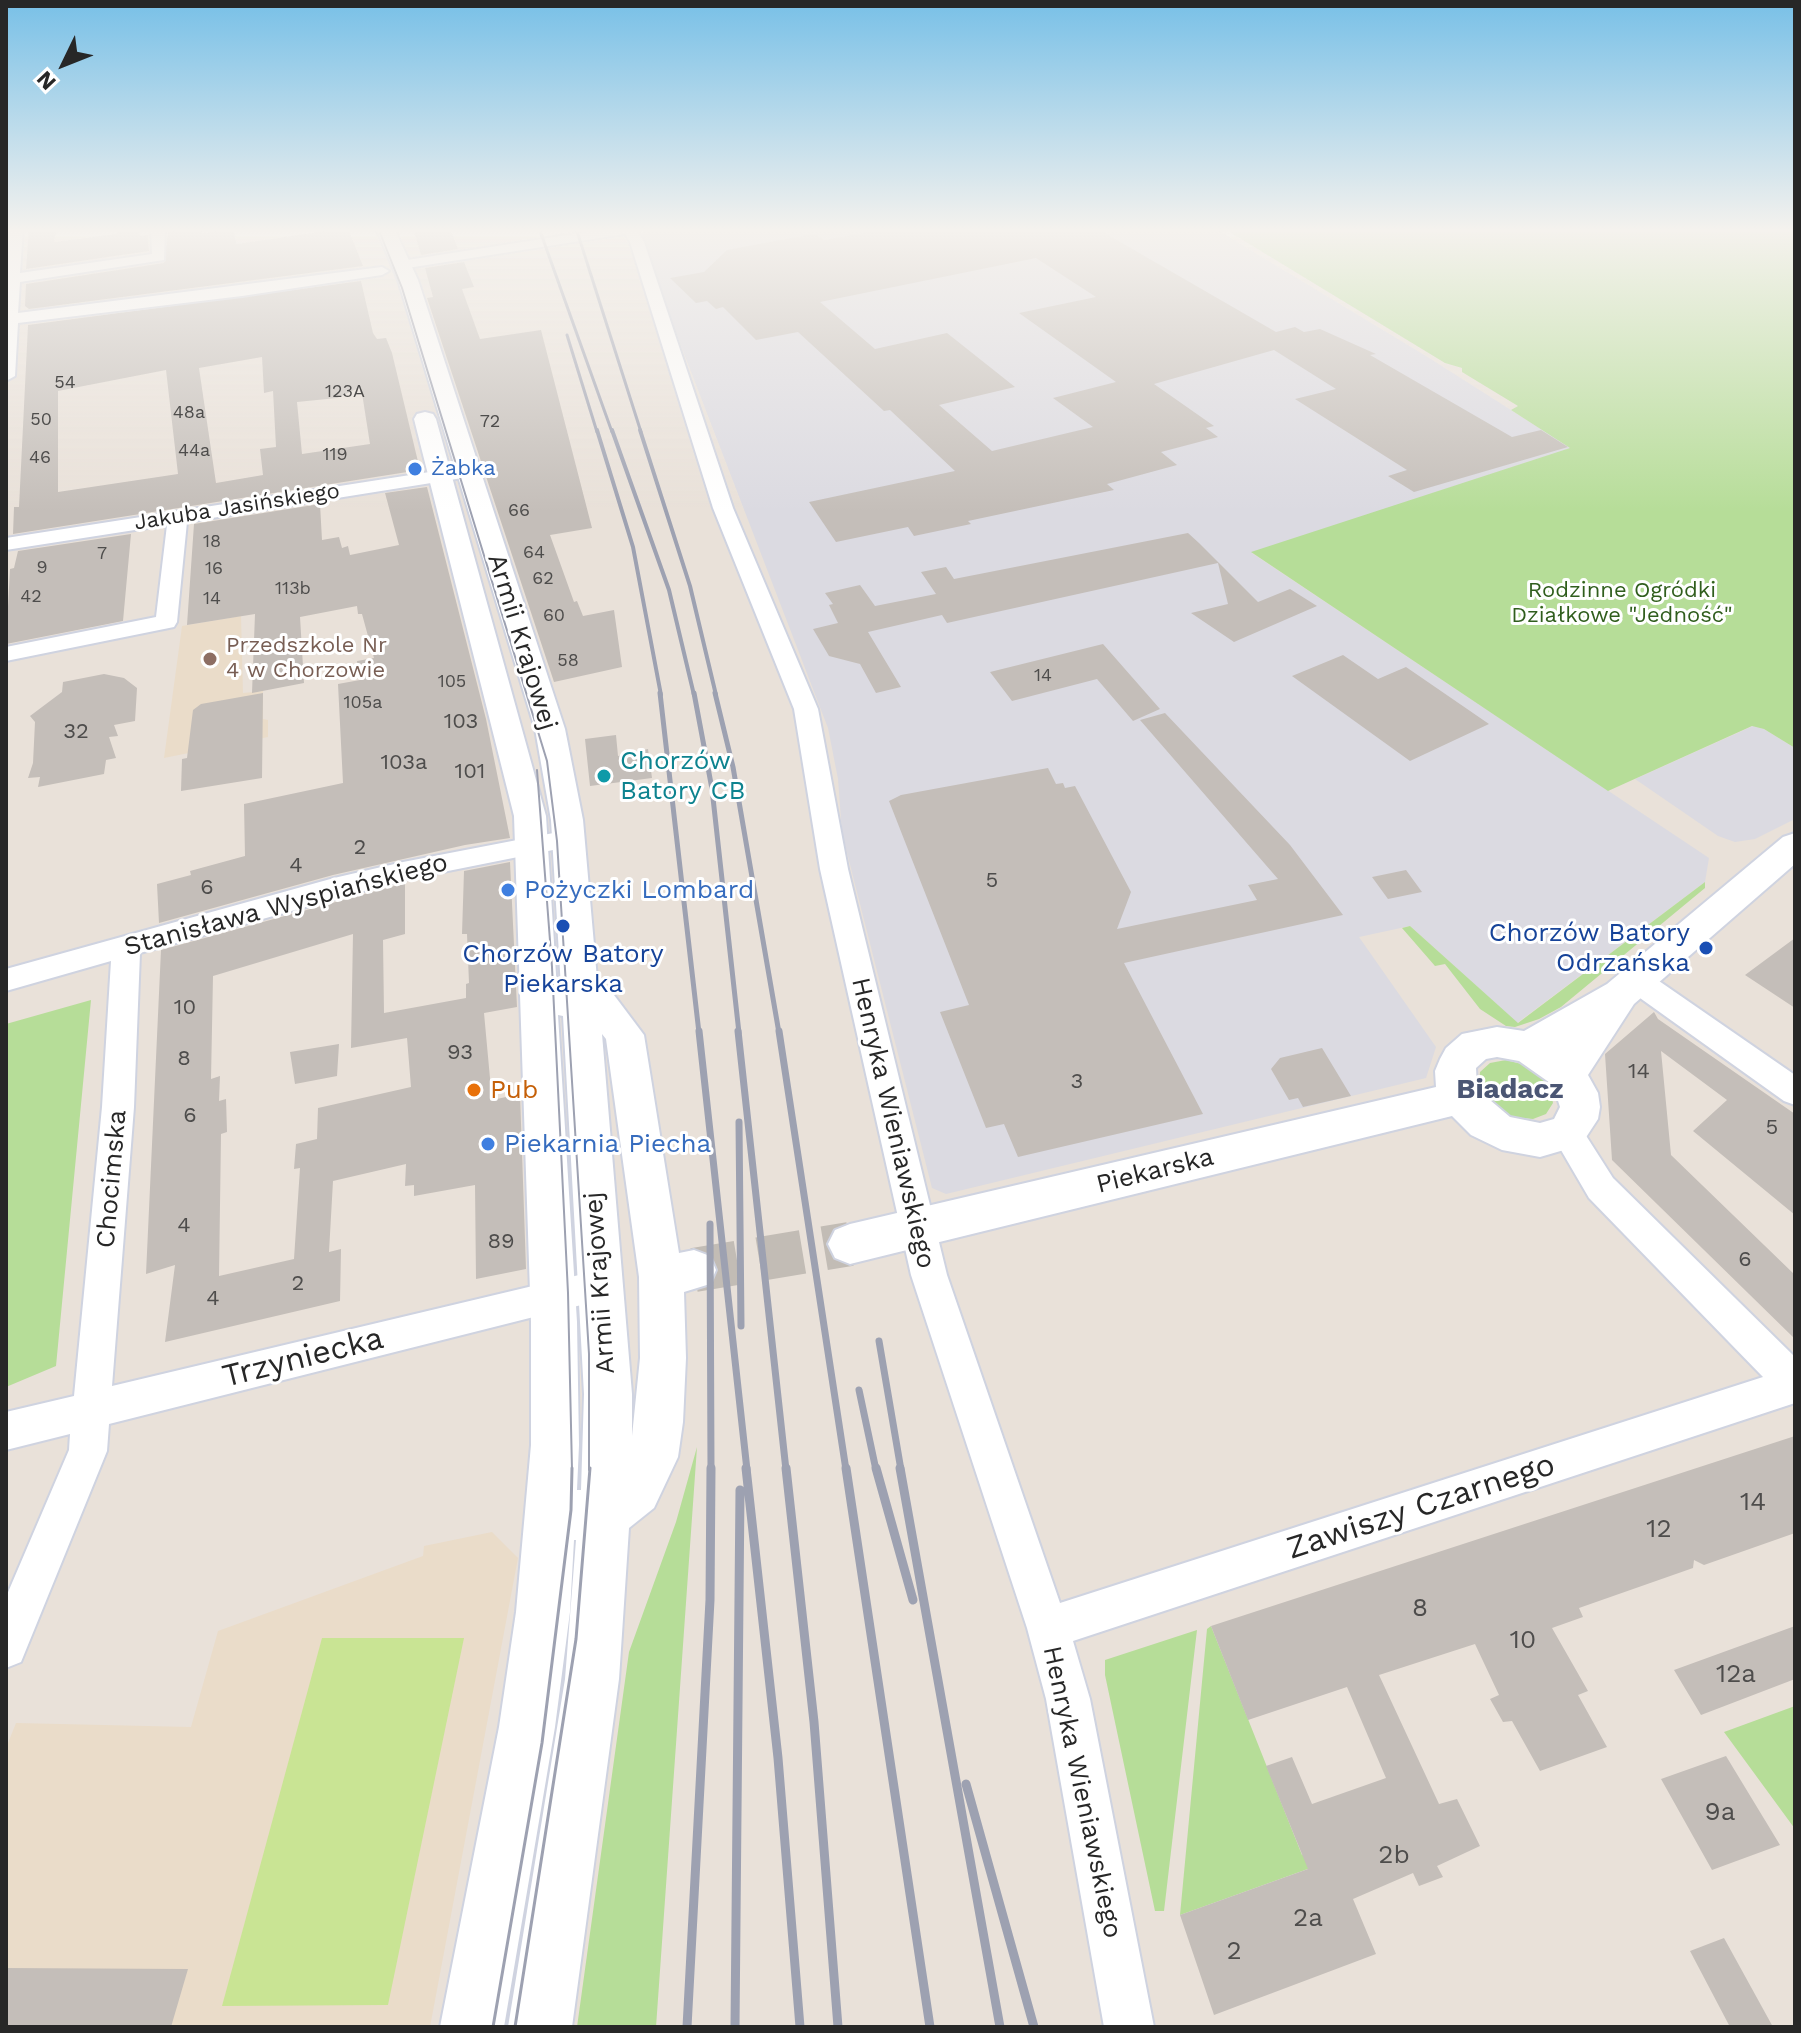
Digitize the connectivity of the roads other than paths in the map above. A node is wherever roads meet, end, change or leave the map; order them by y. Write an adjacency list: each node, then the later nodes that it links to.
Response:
1 (10, 323): 5 (street)
2 (404, 323): 7 (street, Armii Krajowej)
3 (412, 323): 6 (street, Armii Krajowej)
4 (663, 323): 24 (street, Henryka Wieniawskiego)
5 (6, 376)
6 (468, 472): 7 (street, Jakuba Jasińskiego); 11 (street, Armii Krajowej)
7 (441, 476): 8 (street, Jakuba Jasińskiego); 12 (street, Armii Krajowej)
8 (178, 517): 9 (street, Jakuba Jasińskiego); 10 (street)
9 (6, 544)
10 (6, 654)
11 (569, 839): 12 (street, Stanisława Wyspiańskiego); 17 (street, Armii Krajowej)
12 (532, 845): 14 (street, Stanisława Wyspiańskiego); 18 (street, Armii Krajowej)
13 (1795, 845): 16 (street)
14 (126, 946): 15 (street, Stanisława Wyspiańskiego); 29 (street, Chocimska)
15 (6, 980)
16 (1628, 987): 19 (street); 20 (street); 21 (street)
17 (582, 999): 18 (street); 26 (street, Armii Krajowej); 32 (street)
18 (541, 1006): 27 (street, Armii Krajowej)
19 (1529, 1047): 20 (street); 22 (street)
20 (1567, 1074): 23 (street)
21 (1795, 1092)
22 (1460, 1098): 23 (street); 24 (street, Piekarska)
23 (1567, 1133): 28 (street)
24 (917, 1229): 25 (street, Piekarska); 33 (street, Henryka Wieniawskiego)
25 (850, 1244)
26 (600, 1286): 27 (street, Trzyniecka); 32 (street, Armii Krajowej)
27 (552, 1297): 29 (street, Trzyniecka); 31 (street, Armii Krajowej)
28 (1795, 1384): 33 (street, Zawiszy Czarnego)
29 (94, 1411): 30 (street, Trzyniecka); 34 (street, Chocimska)
30 (6, 1431)
31 (551, 1502): 32 (street); 35 (street, Armii Krajowej)
32 (606, 1514): 36 (street, Armii Krajowej)
33 (1048, 1628): 37 (street, Henryka Wieniawskiego)
34 (6, 1647)
35 (472, 2027)
36 (540, 2027)
37 (1129, 2027)

